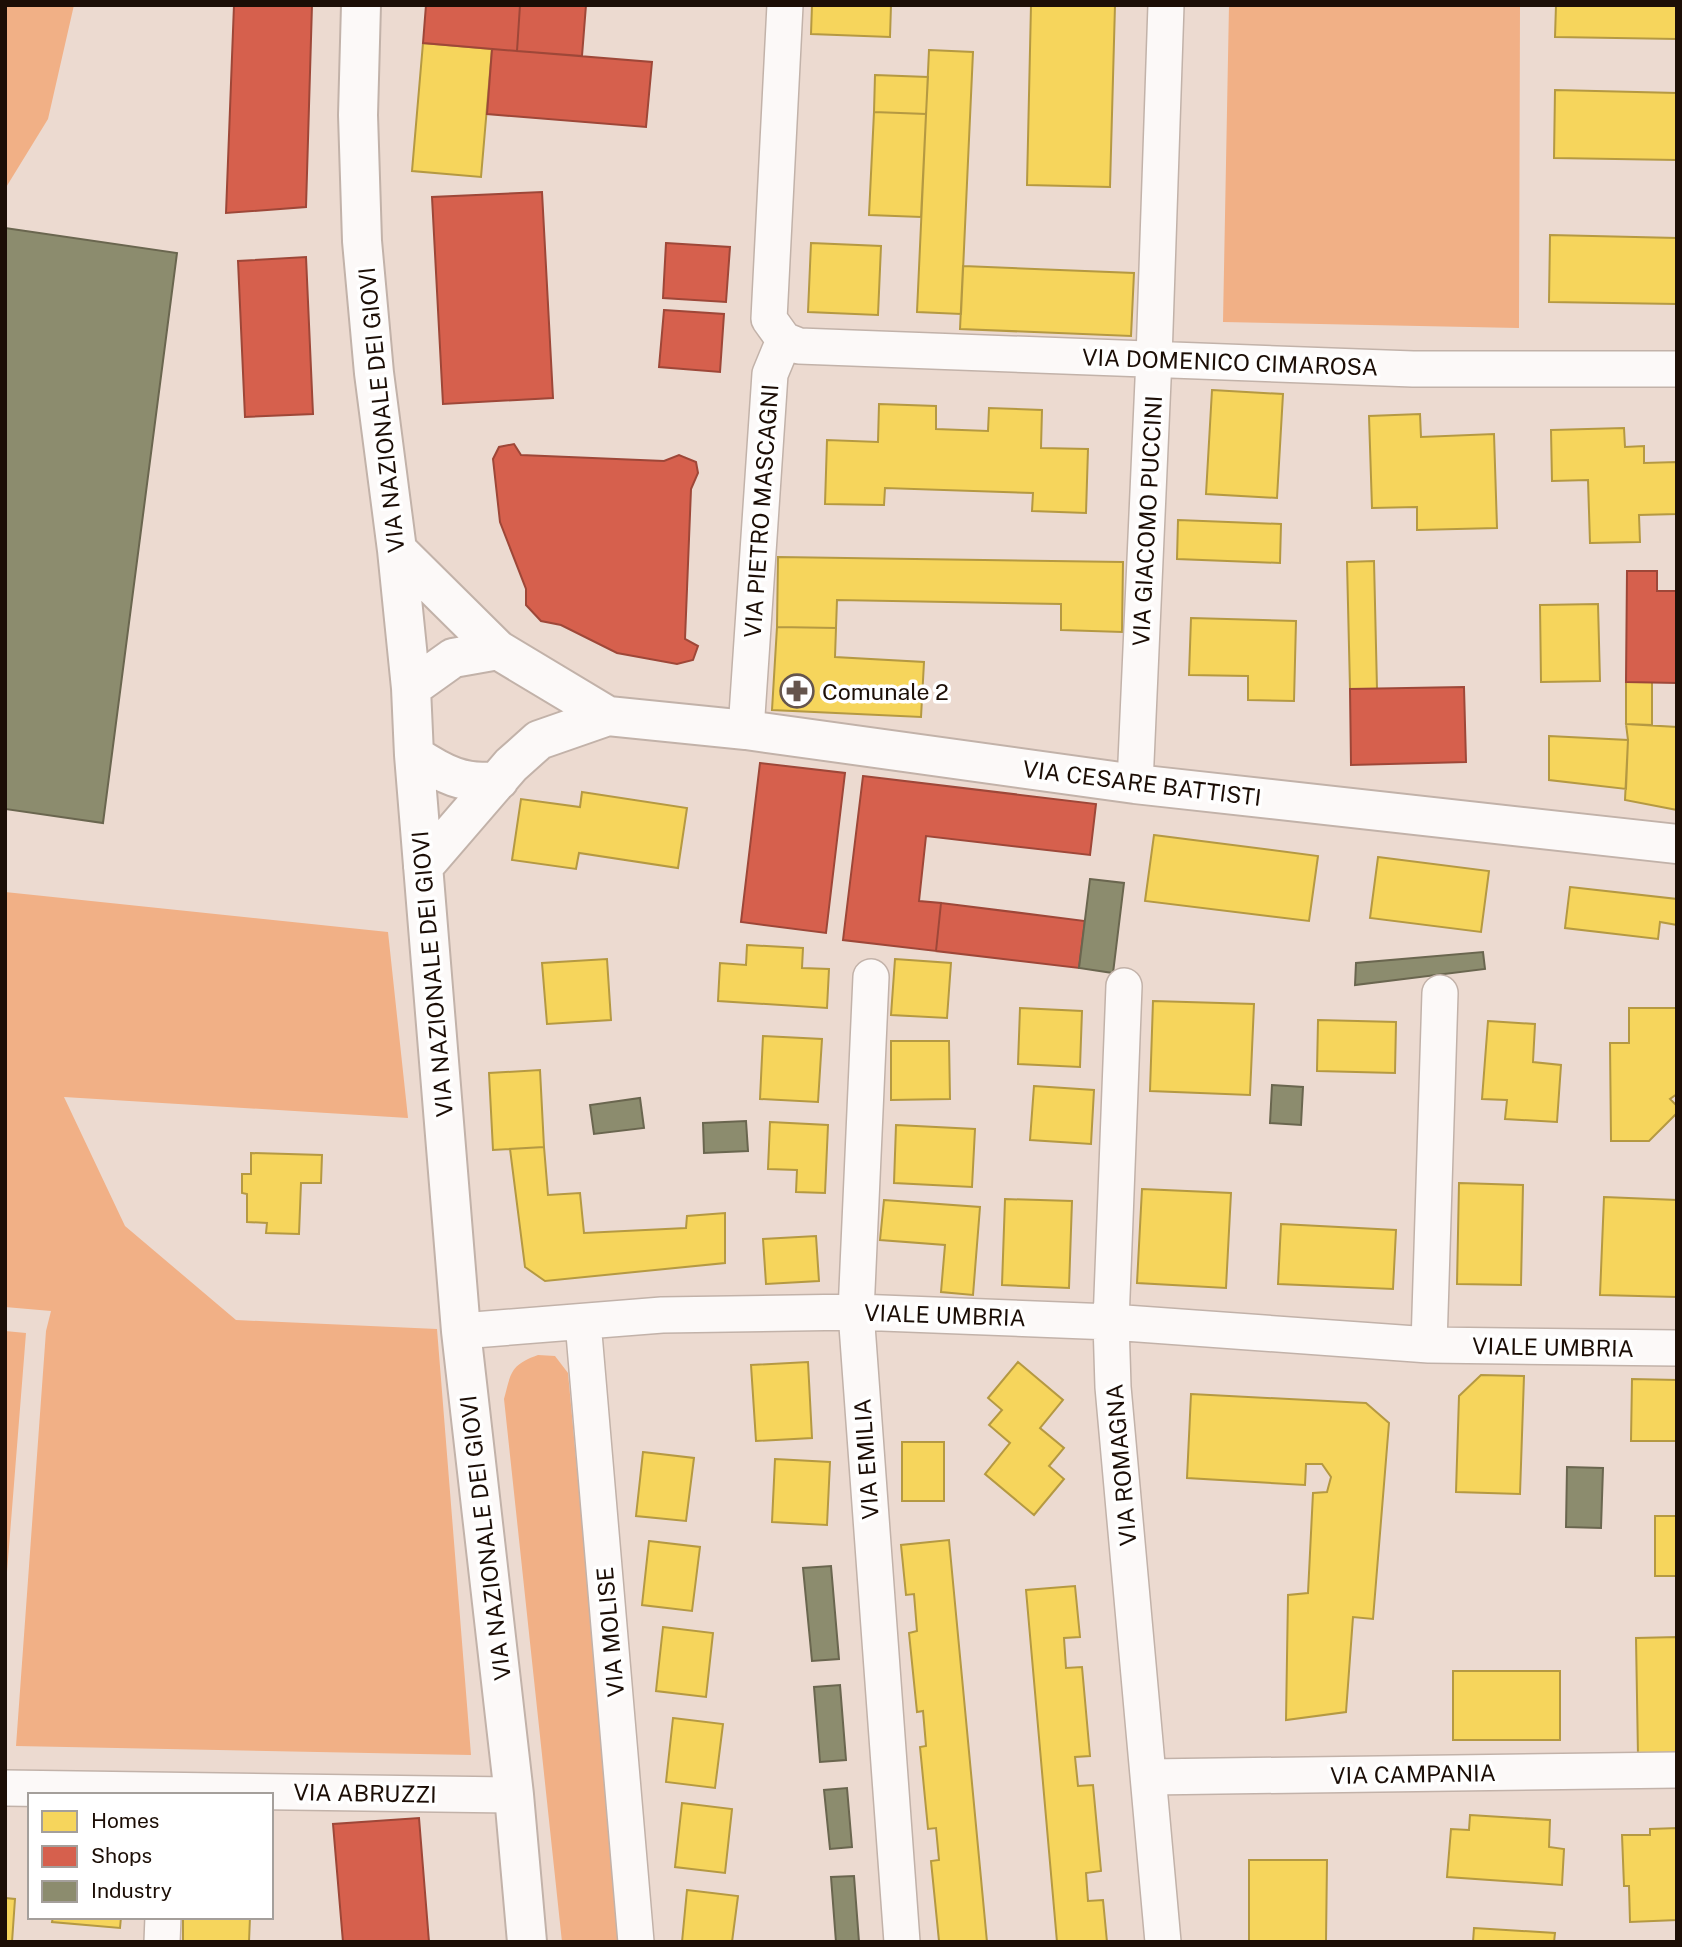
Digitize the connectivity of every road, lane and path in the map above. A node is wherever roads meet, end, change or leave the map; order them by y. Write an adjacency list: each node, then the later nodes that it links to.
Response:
1 (361, 5): 7 (main road, VIA NAZIONALE DEI GIOVI)
2 (785, 5): 4 (street)
3 (1166, 5): 5 (street, VIA GIACOMO PUCCINI)
4 (785, 340): 5 (street, VIA DOMENICO CIMAROSA); 11 (street, VIA PIETRO MASCAGNI)
5 (1154, 358): 6 (street, VIA DOMENICO CIMAROSA); 14 (street, VIA GIACOMO PUCCINI)
6 (1677, 369)
7 (397, 550): 8 (main road, VIA CESARE BATTISTI); 9 (main road, VIA NAZIONALE DEI GIOVI)
8 (498, 650): 9 (main road); 10 (main road, VIA CESARE BATTISTI)
9 (411, 688): 12 (main road, VIA NAZIONALE DEI GIOVI)
10 (608, 716): 11 (main road, VIA CESARE BATTISTI); 13 (main road, VIA CESARE BATTISTI)
11 (746, 730): 14 (main road, VIA CESARE BATTISTI)
12 (414, 755): 13 (main road); 16 (main road, VIA NAZIONALE DEI GIOVI)
13 (499, 780): 16 (main road, VIA CESARE BATTISTI)
14 (1135, 784): 15 (main road, VIA CESARE BATTISTI)
15 (1677, 844)
16 (423, 867): 23 (main road, VIA NAZIONALE DEI GIOVI)
17 (871, 977): 20 (street, VIA EMILIA)
18 (1124, 986): 22 (street, VIA ROMAGNA)
19 (1440, 993): 24 (street)
20 (856, 1312): 21 (street, VIALE UMBRIA); 22 (street, VIALE UMBRIA); 35 (street, VIA EMILIA)
21 (583, 1322): 23 (street, VIALE UMBRIA); 34 (street, VIA MOLISE)
22 (1111, 1322): 24 (street, VIALE UMBRIA); 27 (street, VIA ROMAGNA)
23 (461, 1331): 30 (main road, VIA NAZIONALE DEI GIOVI)
24 (1429, 1345): 25 (street, VIALE UMBRIA)
25 (1677, 1348)
26 (1677, 1770): 27 (street, VIA CAMPANIA)
27 (1149, 1777): 36 (street, VIA ROMAGNA)
28 (5, 1788): 29 (street, VIA ABRUZZI)
29 (163, 1792): 30 (street, VIA ABRUZZI)
30 (514, 1795): 33 (main road, VIA NAZIONALE DEI GIOVI)
31 (163, 1919): 32 (street)
32 (162, 1942)
33 (527, 1942)
34 (636, 1942)
35 (902, 1942)
36 (1163, 1942)

